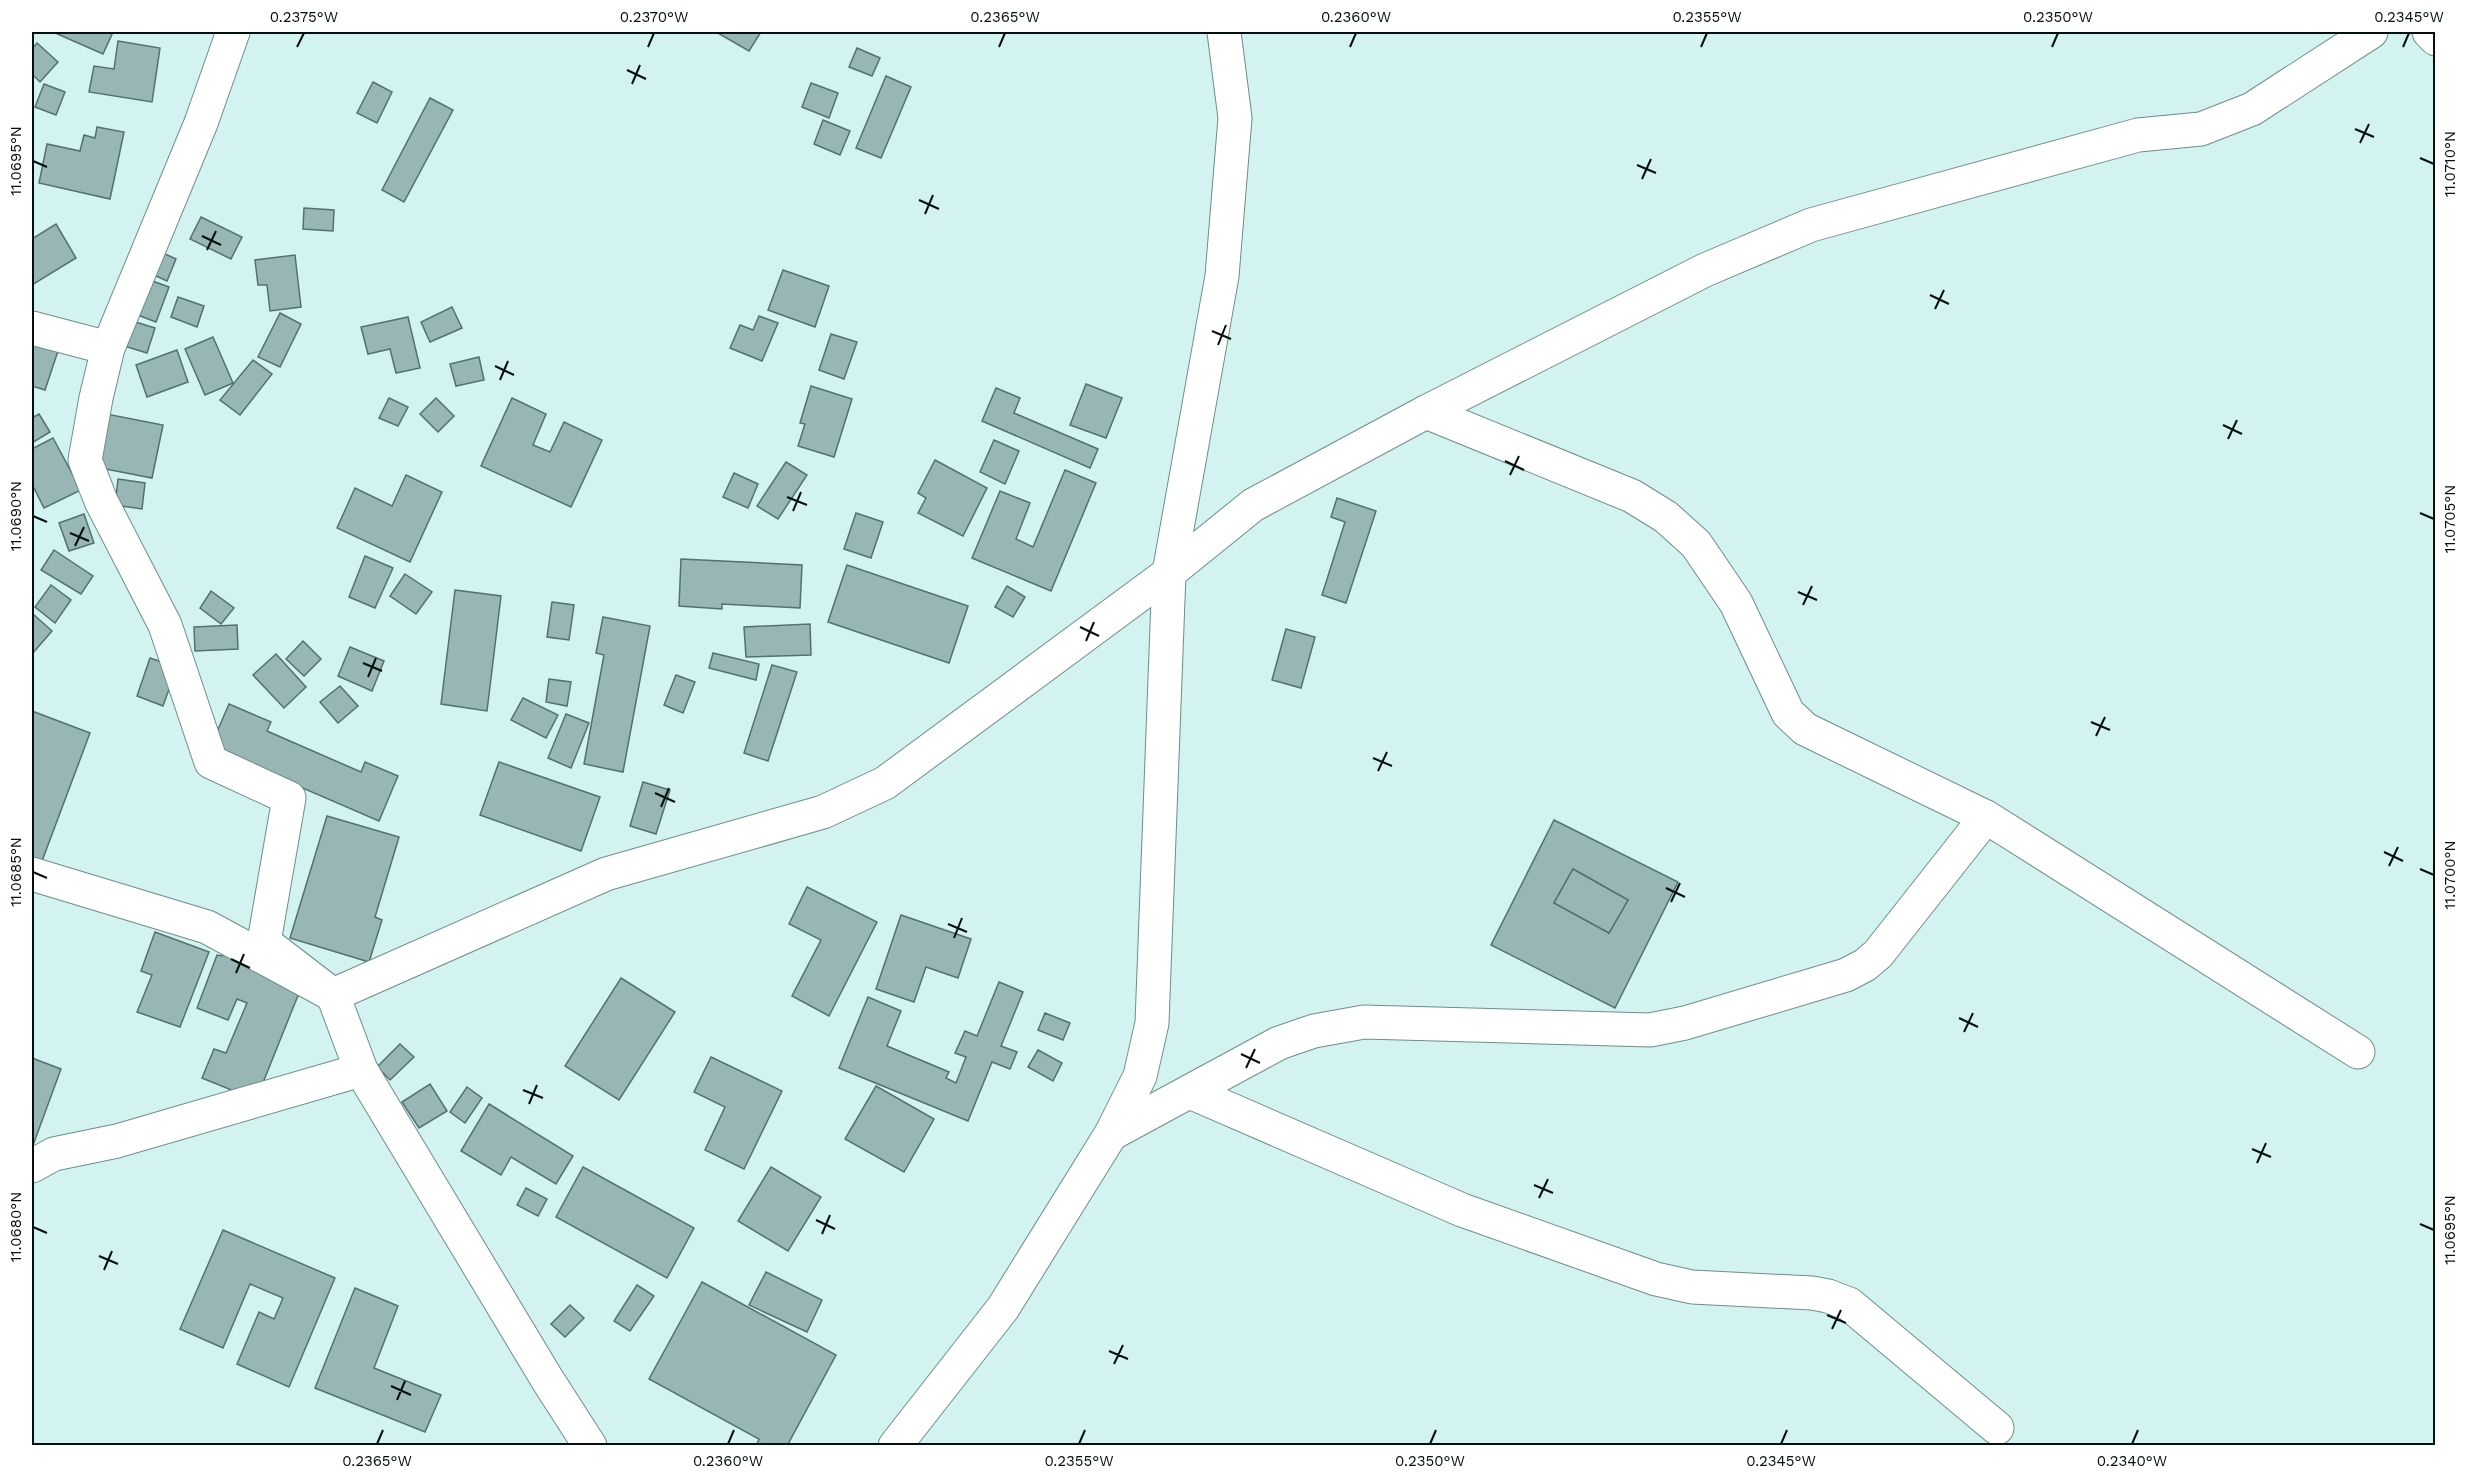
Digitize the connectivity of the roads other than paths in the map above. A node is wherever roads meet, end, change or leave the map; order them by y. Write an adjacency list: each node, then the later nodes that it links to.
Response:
1 (233, 32): 7 (street)
2 (1224, 32): 9 (street)
3 (2371, 32): 8 (street)
4 (2429, 32): 5 (street)
5 (2436, 39)
6 (32, 328): 7 (street)
7 (108, 348): 12 (street)
8 (1426, 412): 9 (street); 10 (street)
9 (1169, 573): 12 (street); 16 (street)
10 (1986, 817): 13 (street); 15 (street)
11 (32, 874): 12 (street)
12 (333, 995): 14 (street)
13 (2358, 1052)
14 (361, 1070): 17 (street); 19 (street)
15 (1190, 1092): 16 (street); 18 (street)
16 (1111, 1134): 20 (street)
17 (32, 1166)
18 (1997, 1428)
19 (590, 1446)
20 (895, 1446)

